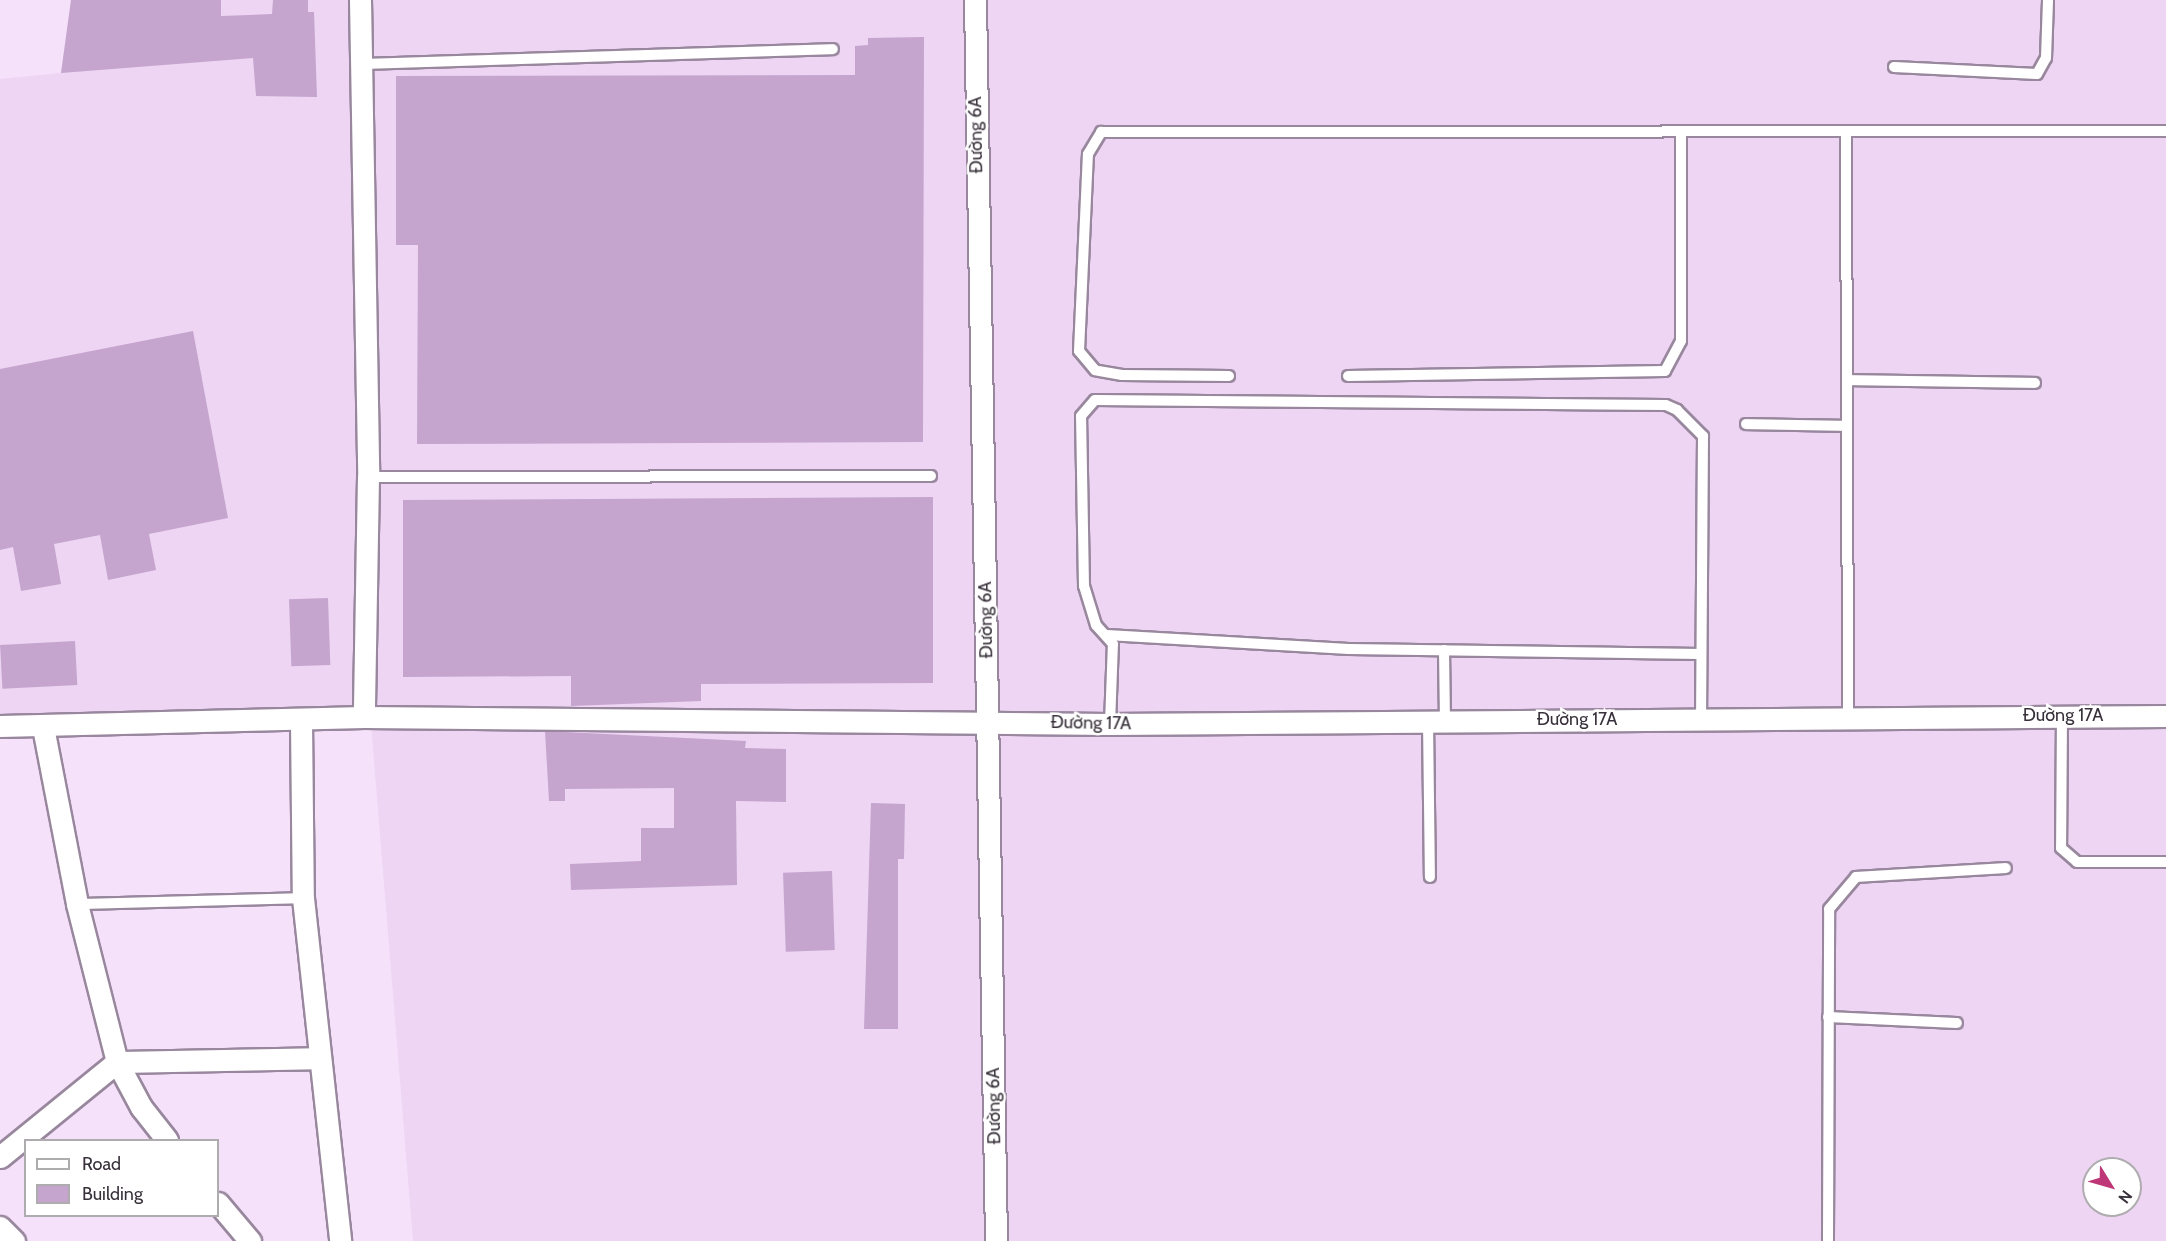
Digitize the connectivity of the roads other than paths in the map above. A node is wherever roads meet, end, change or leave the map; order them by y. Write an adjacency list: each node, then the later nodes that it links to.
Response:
1 (360, 0): 5 (street)
2 (975, 0): 28 (street, Đường 6A)
3 (2048, 0): 6 (lane)
4 (833, 49): 5 (lane)
5 (360, 64): 17 (street)
6 (1894, 67)
7 (2166, 131): 9 (lane)
8 (1681, 133): 9 (lane); 10 (lane); 11 (lane)
9 (1846, 133): 12 (lane)
10 (1229, 376)
11 (1348, 376)
12 (1847, 380): 13 (lane); 15 (lane)
13 (2035, 383)
14 (1746, 424): 15 (lane)
15 (1847, 426): 22 (lane)
16 (931, 476): 17 (lane)
17 (368, 477): 24 (street)
18 (1107, 635): 19 (lane); 20 (lane); 29 (lane)
19 (1444, 650): 20 (lane); 26 (lane)
20 (1701, 654): 25 (lane)
21 (2062, 715): 22 (street, Đường 17A); 23 (street, Đường 17A); 32 (lane)
22 (1848, 716): 25 (street, Đường 17A)
23 (2166, 716)
24 (364, 717): 27 (street, Đường 17A); 28 (street, Đường 17A)
25 (1701, 718): 26 (street, Đường 17A)
26 (1437, 719): 29 (street, Đường 17A); 34 (lane)
27 (301, 721): 31 (street, Đường 17A); 35 (street)
28 (988, 721): 29 (street, Đường 17A); 48 (street, Đường 6A)
29 (1110, 724)
30 (0, 726): 31 (street, Đường 17A)
31 (43, 727): 36 (street)
32 (2166, 862)
33 (2006, 868): 37 (lane)
34 (1430, 877)
35 (303, 898): 36 (lane); 39 (street)
36 (77, 904): 40 (street)
37 (1828, 1017): 38 (lane); 49 (lane)
38 (1957, 1023)
39 (318, 1058): 40 (street); 47 (street)
40 (117, 1062): 41 (street); 42 (street)
41 (165, 1139)
42 (0, 1157)
43 (219, 1204): 46 (street)
44 (0, 1227): 45 (street)
45 (14, 1241)
46 (250, 1241)
47 (340, 1241)
48 (996, 1241)
49 (1828, 1241)

